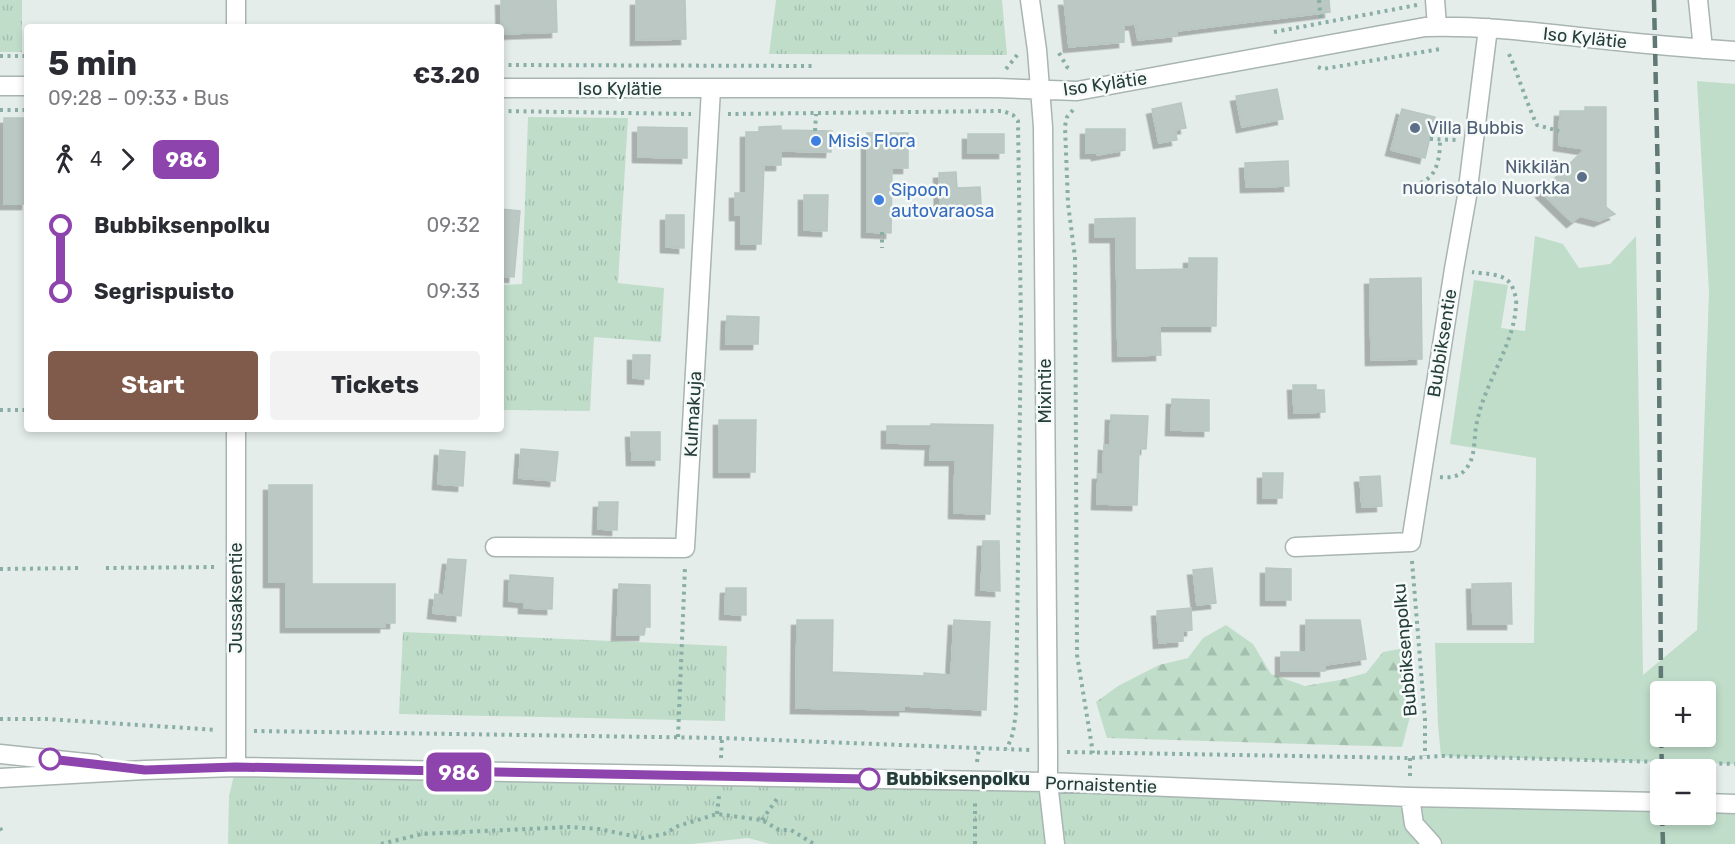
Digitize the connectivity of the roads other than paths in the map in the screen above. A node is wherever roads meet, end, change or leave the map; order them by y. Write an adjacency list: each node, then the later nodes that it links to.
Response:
1 (236, 0): 5 (street)
2 (1030, 0): 14 (street, Mixintie)
3 (1435, 0): 6 (street)
4 (1698, 0): 8 (street)
5 (236, 24)
6 (1437, 26): 7 (street, Iso Kylätie); 14 (street, Iso Kylätie)
7 (1488, 28): 8 (street, Iso Kylätie); 17 (street, Bubbiksentie)
8 (1703, 49): 9 (street, Iso Kylätie)
9 (1735, 51)
10 (0, 86): 11 (street)
11 (24, 86)
12 (504, 88): 13 (street, Iso Kylätie)
13 (711, 89): 14 (street, Iso Kylätie); 16 (street, Kulmakuja)
14 (1041, 91): 22 (street, Mixintie)
15 (236, 432): 19 (street, Jussaksentie)
16 (495, 547)
17 (1294, 547)
18 (0, 754): 20 (street, Pornaistentie)
19 (236, 767): 20 (street, Pornaistentie); 22 (street, Pornaistentie)
20 (145, 770): 21 (street, Pornaistentie)
21 (0, 778)
22 (1048, 782): 23 (street, Pornaistentie); 27 (street, Mixintie)
23 (1410, 797): 24 (street, Pornaistentie); 28 (street)
24 (1650, 802)
25 (1716, 803): 26 (street)
26 (1735, 804)
27 (1055, 844)
28 (1432, 844)

